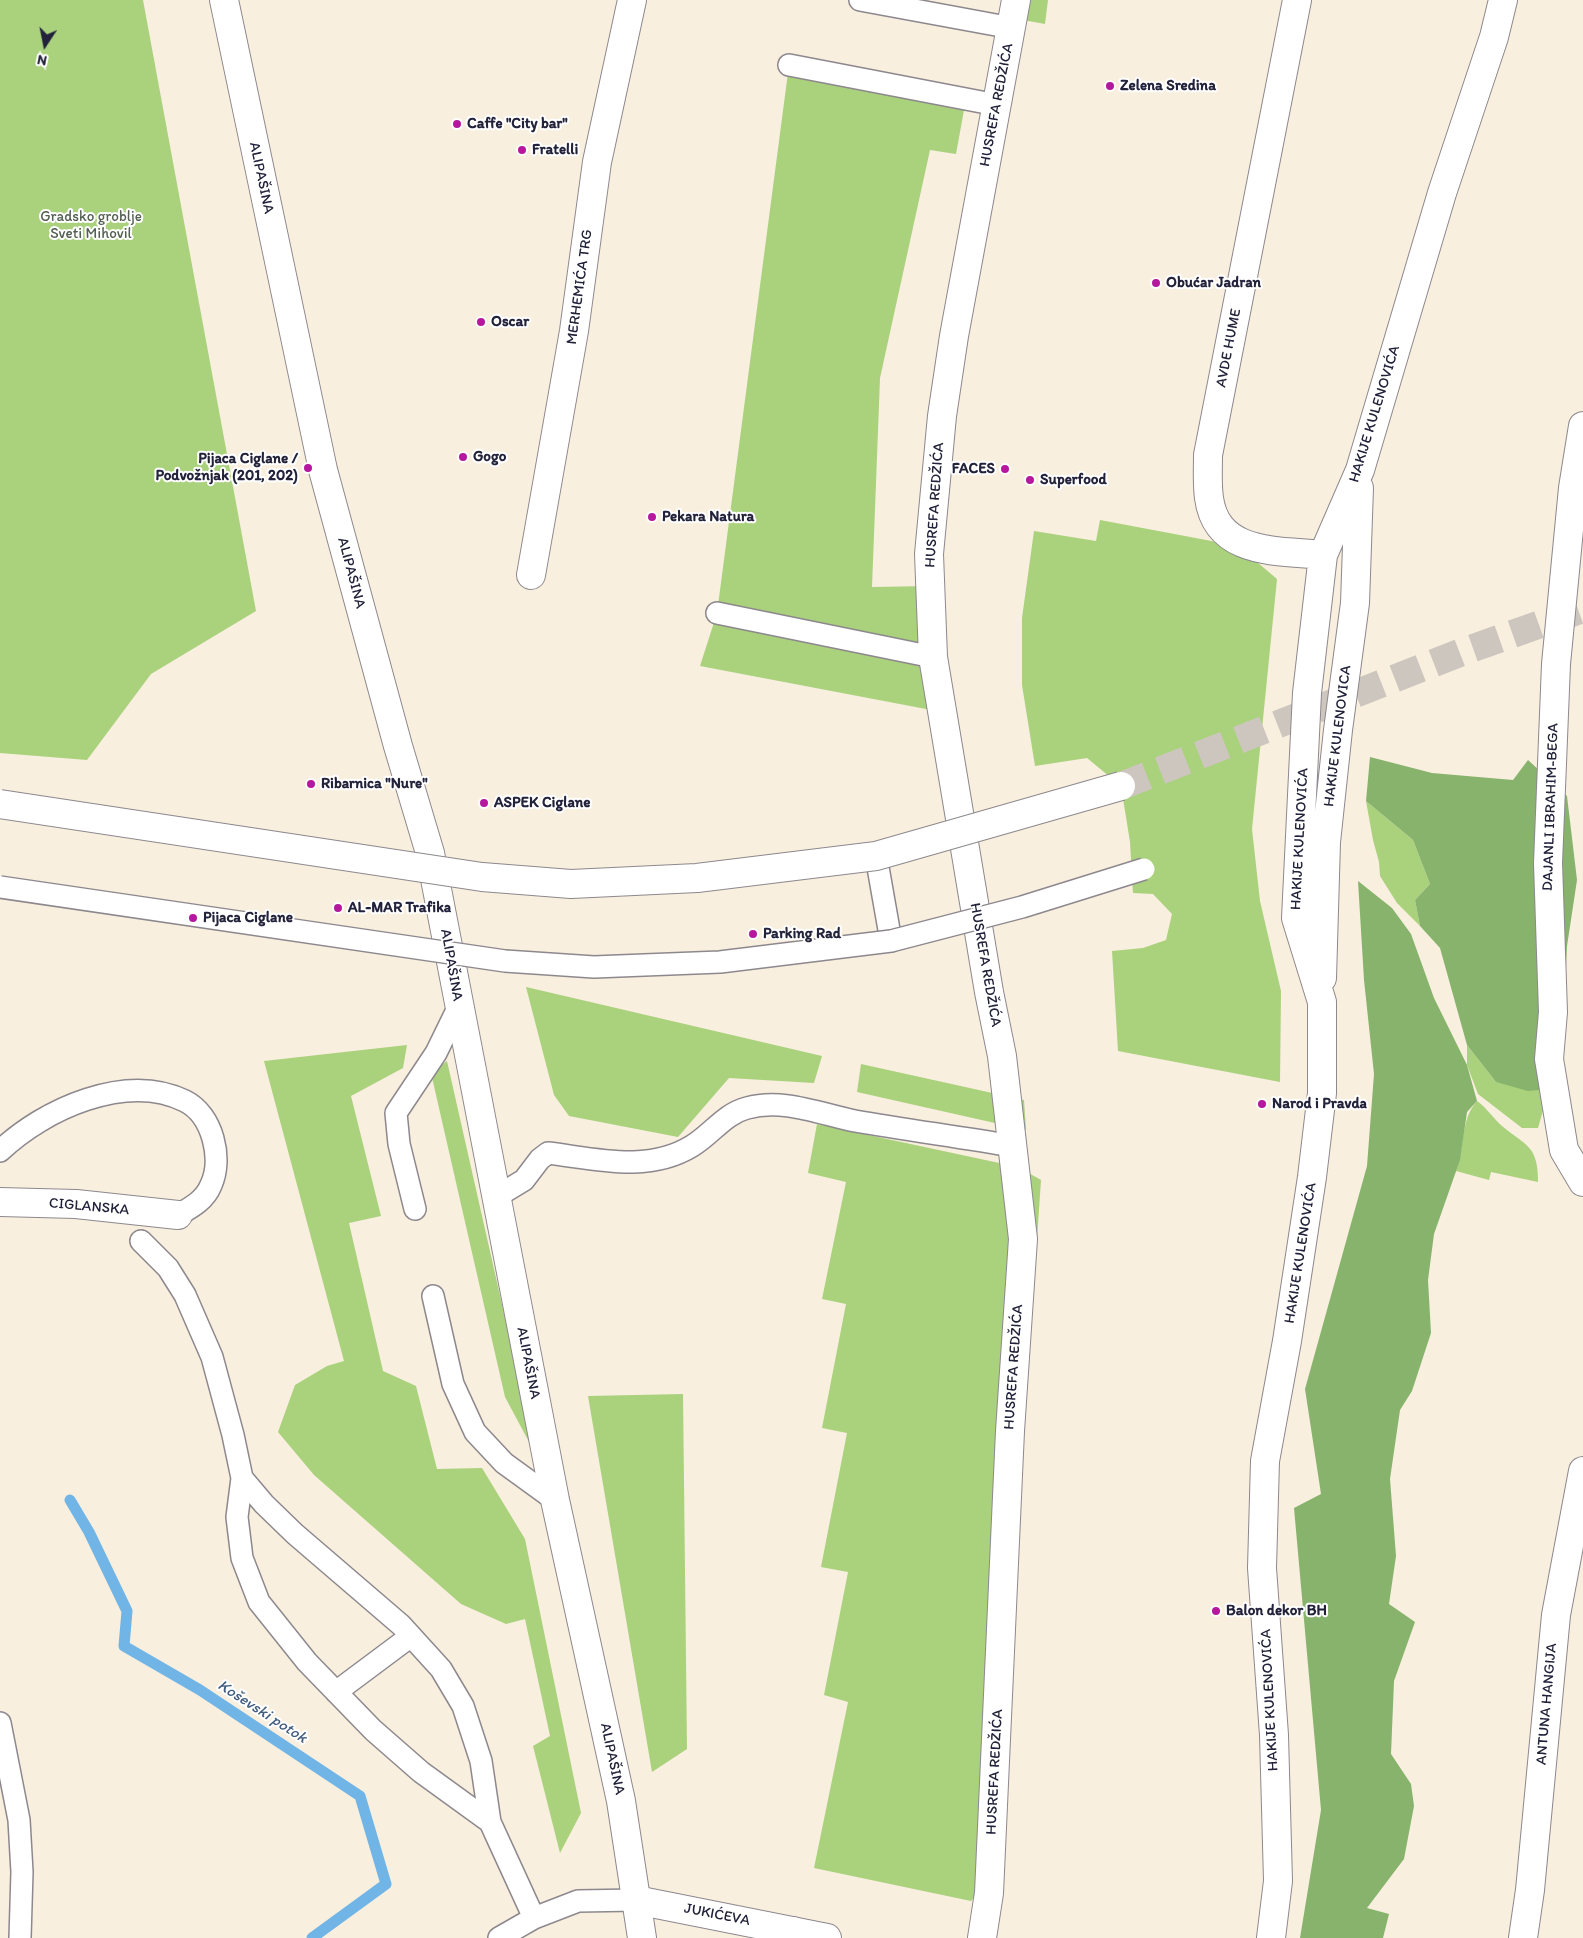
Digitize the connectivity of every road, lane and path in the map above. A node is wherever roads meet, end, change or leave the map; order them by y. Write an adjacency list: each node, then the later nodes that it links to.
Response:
1 (224, 0): 23 (street, ALIPAŠINA)
2 (632, 0): 13 (street, MERHEMIĆA TRG)
3 (860, 0): 7 (lane)
4 (1016, 0): 7 (street, HUSREFA REDŽIĆA)
5 (1297, 0): 12 (street, AVDE HUME)
6 (1503, 0): 11 (street, HAKIJE KULENOVIĆA)
7 (1012, 28): 9 (street, HUSREFA REDŽIĆA)
8 (789, 65): 9 (lane)
9 (997, 106): 15 (street, HUSREFA REDŽIĆA)
10 (1583, 426): 26 (street, DAJANLI IBRAHIM-BEGA)
11 (1360, 470): 12 (street, HAKIJE KULENOVIĆA); 22 (street, HAKIJE KULENOVICA)
12 (1323, 555): 22 (street, HAKIJE KULENOVIĆA)
13 (531, 575)
14 (717, 613): 15 (lane)
15 (934, 657): 24 (street, HUSREFA REDŽIĆA)
16 (1121, 786): 18 (street, bridge)
17 (0, 804): 18 (street, bridge)
18 (876, 856): 21 (lane)
19 (1144, 869): 21 (lane, bridge)
20 (0, 887): 21 (lane, bridge)
21 (892, 941)
22 (1322, 1002): 48 (street, HAKIJE KULENOVIĆA)
23 (458, 1008): 27 (street, ALIPAŠINA); 29 (lane)
24 (1012, 1146): 27 (lane); 47 (street, HUSREFA REDŽIĆA)
25 (0, 1151): 30 (lane)
26 (1583, 1182)
27 (496, 1197): 35 (street, ALIPAŠINA)
28 (0, 1202): 30 (street, CIGLANSKA)
29 (415, 1209)
30 (178, 1215)
31 (141, 1241): 34 (lane)
32 (433, 1296): 35 (lane)
33 (1583, 1471): 49 (street, ANTUNA HANGIJA)
34 (242, 1478): 36 (lane); 37 (lane)
35 (555, 1500): 40 (street, ALIPAŠINA)
36 (411, 1636): 37 (lane); 39 (lane)
37 (336, 1692): 39 (lane)
38 (0, 1724): 43 (lane)
39 (490, 1822): 41 (lane)
40 (636, 1900): 41 (lane); 42 (street, JUKIĆEVA); 45 (street, ALIPAŠINA)
41 (534, 1918): 44 (lane)
42 (781, 1934): 46 (street, JUKIĆEVA)
43 (20, 1938)
44 (499, 1938)
45 (642, 1938)
46 (827, 1938)
47 (982, 1938)
48 (1272, 1938)
49 (1523, 1938)

